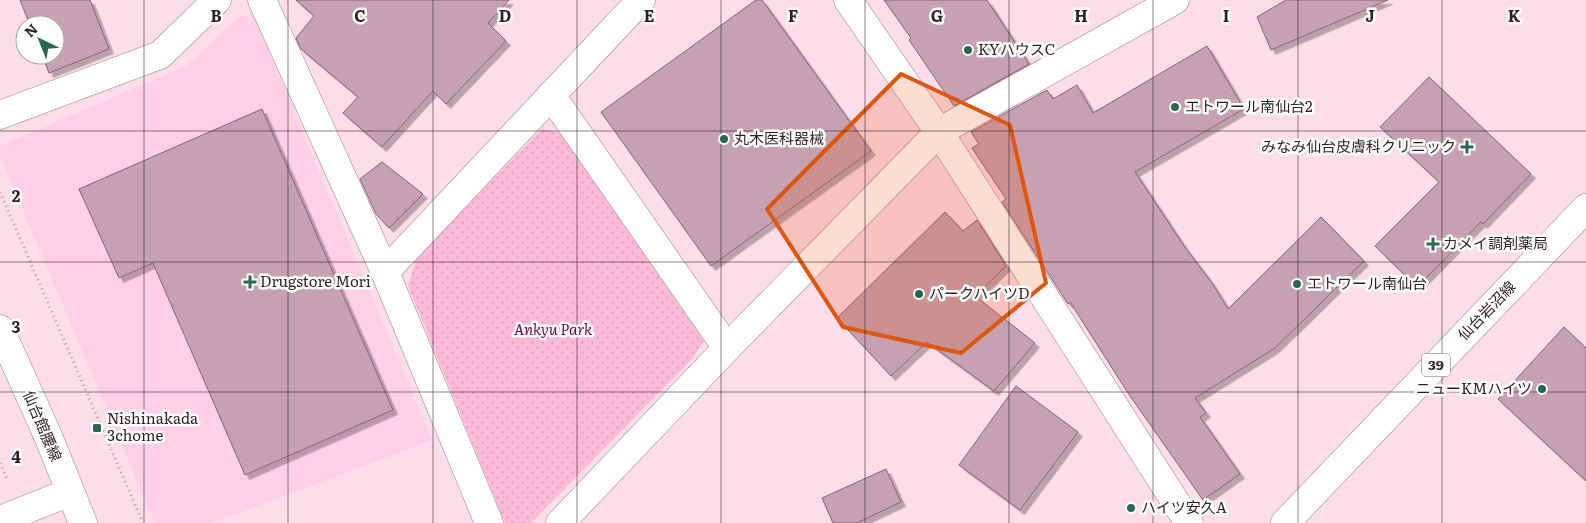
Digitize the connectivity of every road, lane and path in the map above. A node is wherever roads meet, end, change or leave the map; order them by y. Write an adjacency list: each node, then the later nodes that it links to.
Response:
1 (217, 0): 7 (street)
2 (262, 0): 11 (street)
3 (641, 0): 6 (street)
4 (848, 0): 8 (street)
5 (1175, 0): 8 (street)
6 (551, 95): 11 (street); 13 (street)
7 (0, 115)
8 (939, 132): 13 (street); 20 (street)
9 (0, 192): 17 (path)
10 (1586, 208): 21 (street, 仙台岩沼線 / 39)
11 (385, 272): 18 (street)
12 (0, 329): 14 (street, 仙台館腰線)
13 (727, 348): 19 (street)
14 (70, 492): 15 (street); 16 (street, 仙台館腰線)
15 (0, 520)
16 (83, 523)
17 (143, 523)
18 (490, 523)
19 (560, 523)
20 (1189, 523)
21 (1285, 523)

